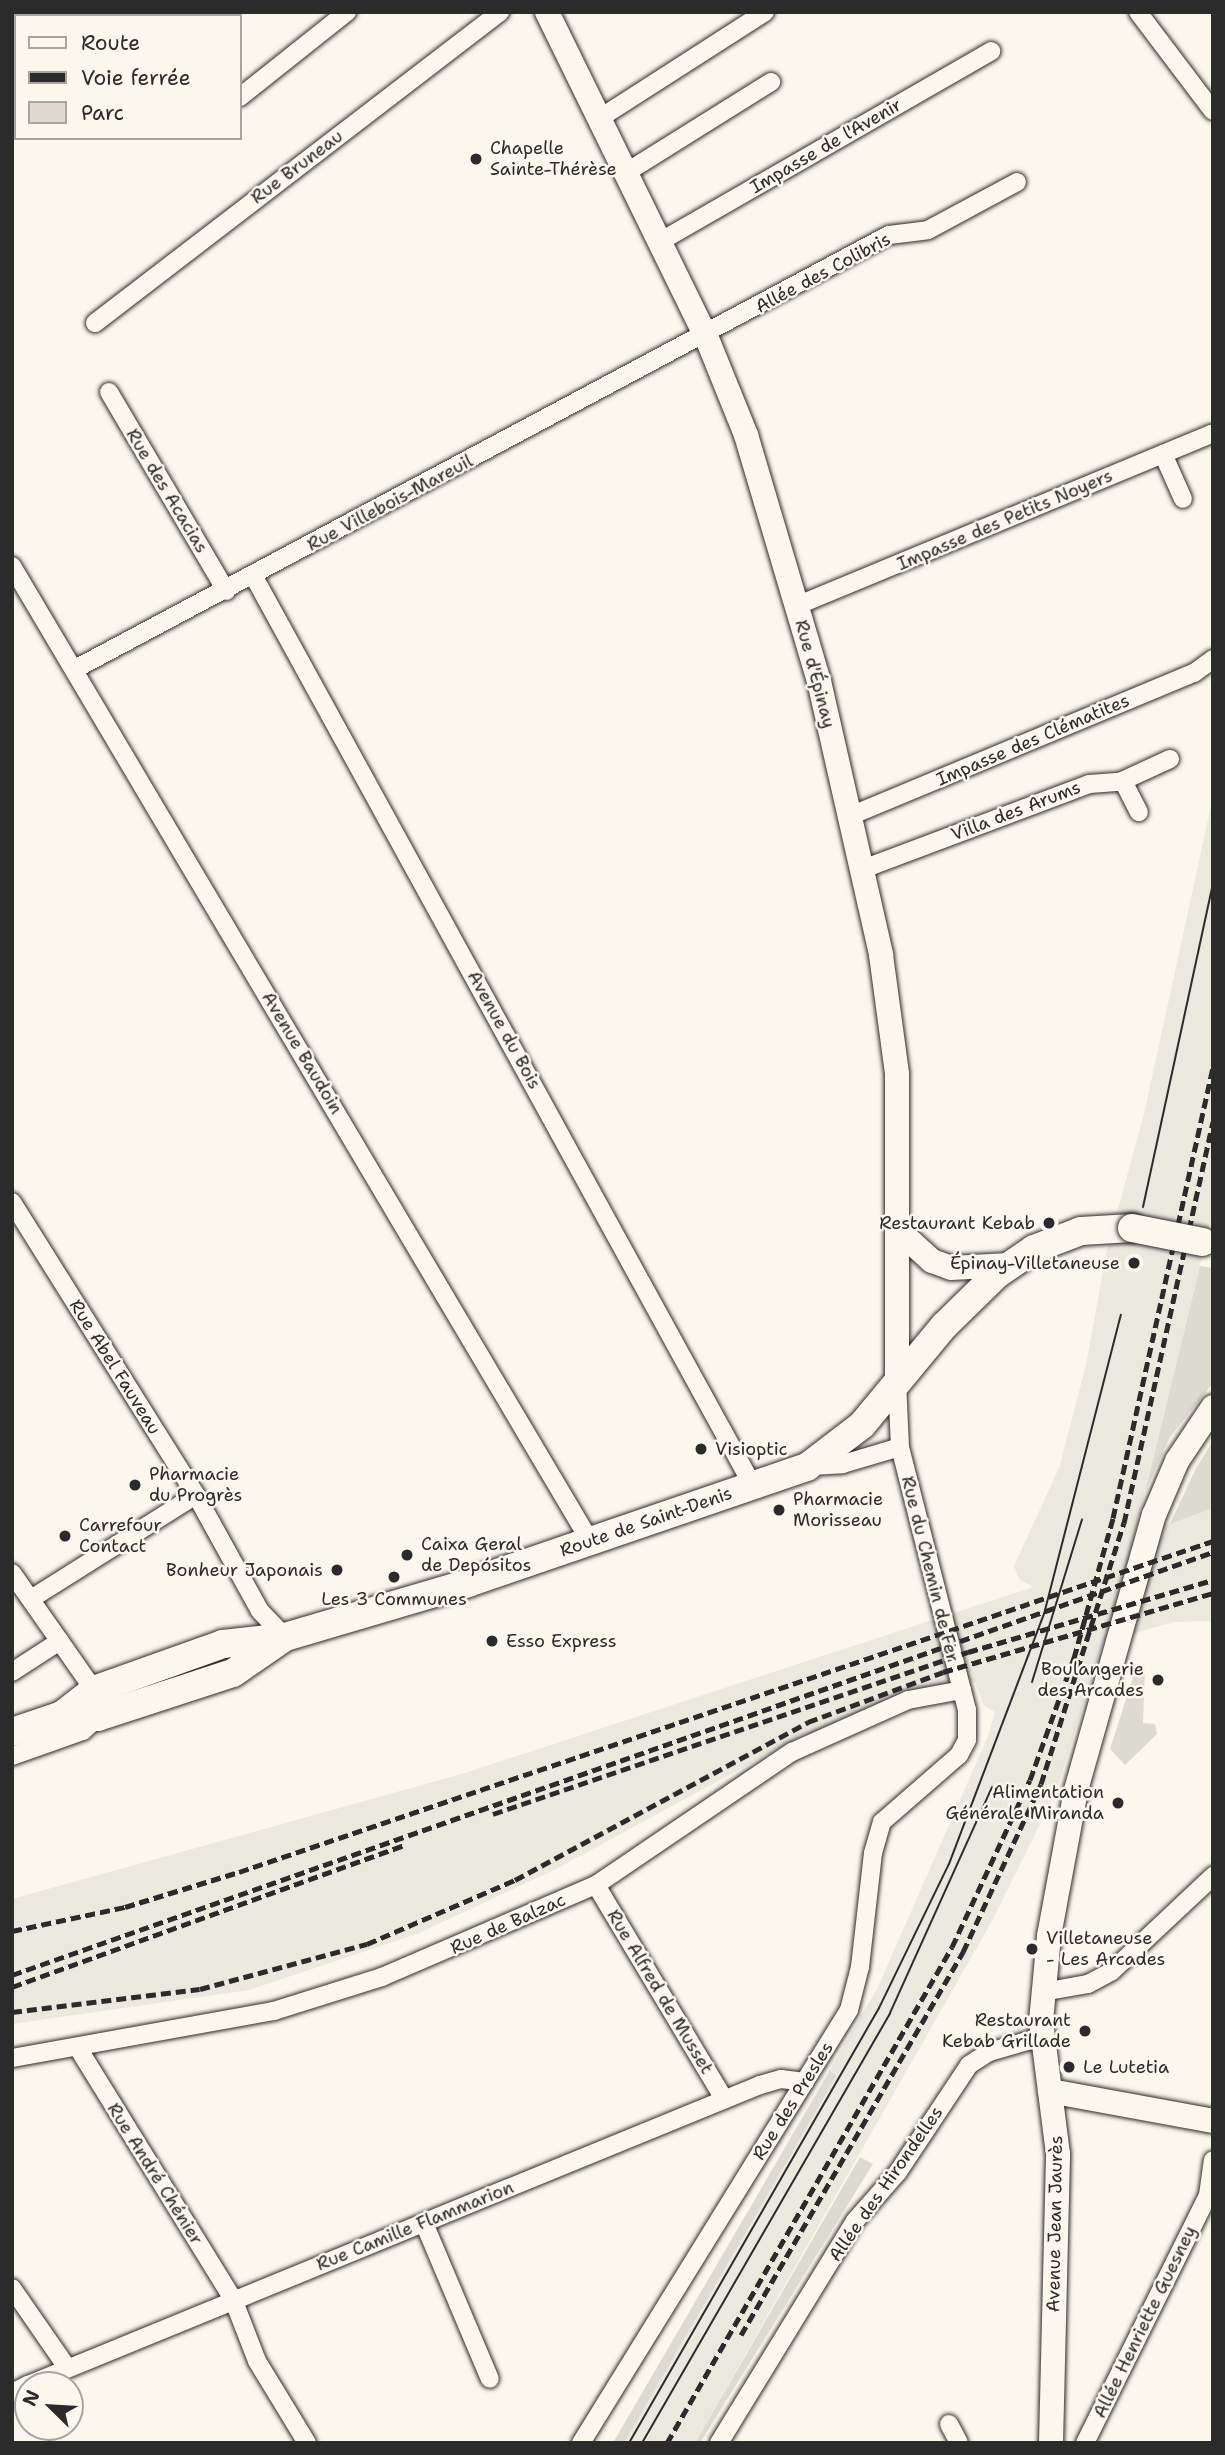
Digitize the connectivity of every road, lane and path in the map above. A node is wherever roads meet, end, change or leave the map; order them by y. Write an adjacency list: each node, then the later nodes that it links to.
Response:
1 (347, 12): 8 (street)
2 (500, 12): 16 (street, Rue Bruneau)
3 (548, 12): 11 (main road, Rue d'Épinay)
4 (765, 12): 11 (street)
5 (1138, 12): 9 (street)
6 (991, 51): 15 (street, Impasse de l'Avenir)
7 (772, 82): 13 (street)
8 (242, 95)
9 (1198, 97): 10 (street); 12 (street)
10 (1213, 111)
11 (600, 118): 13 (main road, Rue d'Épinay)
12 (1213, 120)
13 (627, 172): 15 (main road, Rue d'Épinay)
14 (1017, 182): 17 (street, Allée des Colibris)
15 (661, 241): 17 (main road, Rue d'Épinay)
16 (95, 323)
17 (706, 336): 23 (street, Rue Villebois-Mareuil); 25 (main road, Rue d'Épinay)
18 (109, 392): 24 (street, Rue des Acacias)
19 (1213, 433): 20 (street, Impasse des Petits Noyers)
20 (1163, 454): 21 (street); 25 (street, Impasse des Petits Noyers)
21 (1183, 499)
22 (12, 566): 27 (street, Avenue Baudoin)
23 (253, 575): 24 (street, Rue Villebois-Mareuil); 41 (street, Avenue du Bois)
24 (226, 591): 27 (street, Rue Villebois-Mareuil)
25 (796, 606): 31 (main road, Rue d'Épinay)
26 (1213, 659): 31 (street, Impasse des Clématites)
27 (75, 669): 43 (street, Avenue Baudoin)
28 (1170, 758): 29 (street, Villa des Arums)
29 (1123, 781): 30 (street); 32 (street, Villa des Arums)
30 (1139, 812)
31 (850, 816): 32 (main road, Rue d'Épinay)
32 (863, 869): 34 (main road, Rue d'Épinay)
33 (12, 1202): 42 (street, Rue Abel Fauveau)
34 (900, 1232): 36 (main road); 37 (main road, Rue d'Épinay)
35 (1208, 1243): 36 (main road, Route de Saint-Denis, bridge)
36 (1010, 1265): 37 (main road, Route de Saint-Denis)
37 (897, 1380): 39 (street, Rue du Chemin de Fer); 40 (main road, Route de Saint-Denis)
38 (1213, 1407): 56 (main road, Avenue Jean Jaurès)
39 (900, 1447): 40 (street, Route de Saint-Denis); 49 (street, Rue du Chemin de Fer)
40 (807, 1467): 41 (main road, Route de Saint-Denis)
41 (753, 1486): 43 (main road, Route de Saint-Denis)
42 (196, 1495): 45 (street); 46 (street, Rue Abel Fauveau)
43 (590, 1541): 46 (main road, Route de Saint-Denis)
44 (12, 1573): 45 (street)
45 (33, 1597): 47 (street)
46 (285, 1637): 50 (main road, Route de Saint-Denis)
47 (60, 1641): 48 (street); 50 (street)
48 (12, 1672)
49 (962, 1690): 52 (street, Rue du Chemin de Fer); 55 (street, Rue de Balzac)
50 (96, 1703): 51 (main road, Route de Saint-Denis); 53 (street, Route de Saint-Denis)
51 (12, 1732)
52 (959, 1755): 60 (street, Rue des Presles)
53 (12, 1756)
54 (1213, 1876): 56 (street)
55 (596, 1885): 58 (street, Rue de Balzac); 62 (street, Rue Alfred de Musset)
56 (1043, 1992): 57 (main road, Avenue Jean Jaurès)
57 (1041, 2036): 61 (main road, Avenue Jean Jaurès); 75 (street, Allée des Hirondelles)
58 (78, 2048): 59 (street, Rue de Balzac); 68 (street, Rue André Chénier)
59 (12, 2058)
60 (805, 2082): 62 (street, Rue Camille Flammarion); 74 (street, Rue des Presles)
61 (1050, 2091): 63 (main road); 77 (main road, Avenue Jean Jaurès)
62 (724, 2099): 66 (street, Rue Camille Flammarion)
63 (1213, 2121)
64 (1213, 2160): 65 (street, Allée Henriette Guesney)
65 (1210, 2196): 78 (street, Allée Henriette Guesney)
66 (424, 2223): 68 (street, Rue Camille Flammarion); 71 (street)
67 (12, 2288): 69 (street)
68 (233, 2299): 69 (street, Rue Camille Flammarion); 73 (street, Rue André Chénier)
69 (66, 2366): 70 (street, Rue Camille Flammarion)
70 (56, 2371)
71 (491, 2379)
72 (949, 2424): 76 (street)
73 (307, 2443)
74 (581, 2443)
75 (719, 2443)
76 (959, 2443)
77 (1051, 2443)
78 (1085, 2443)

